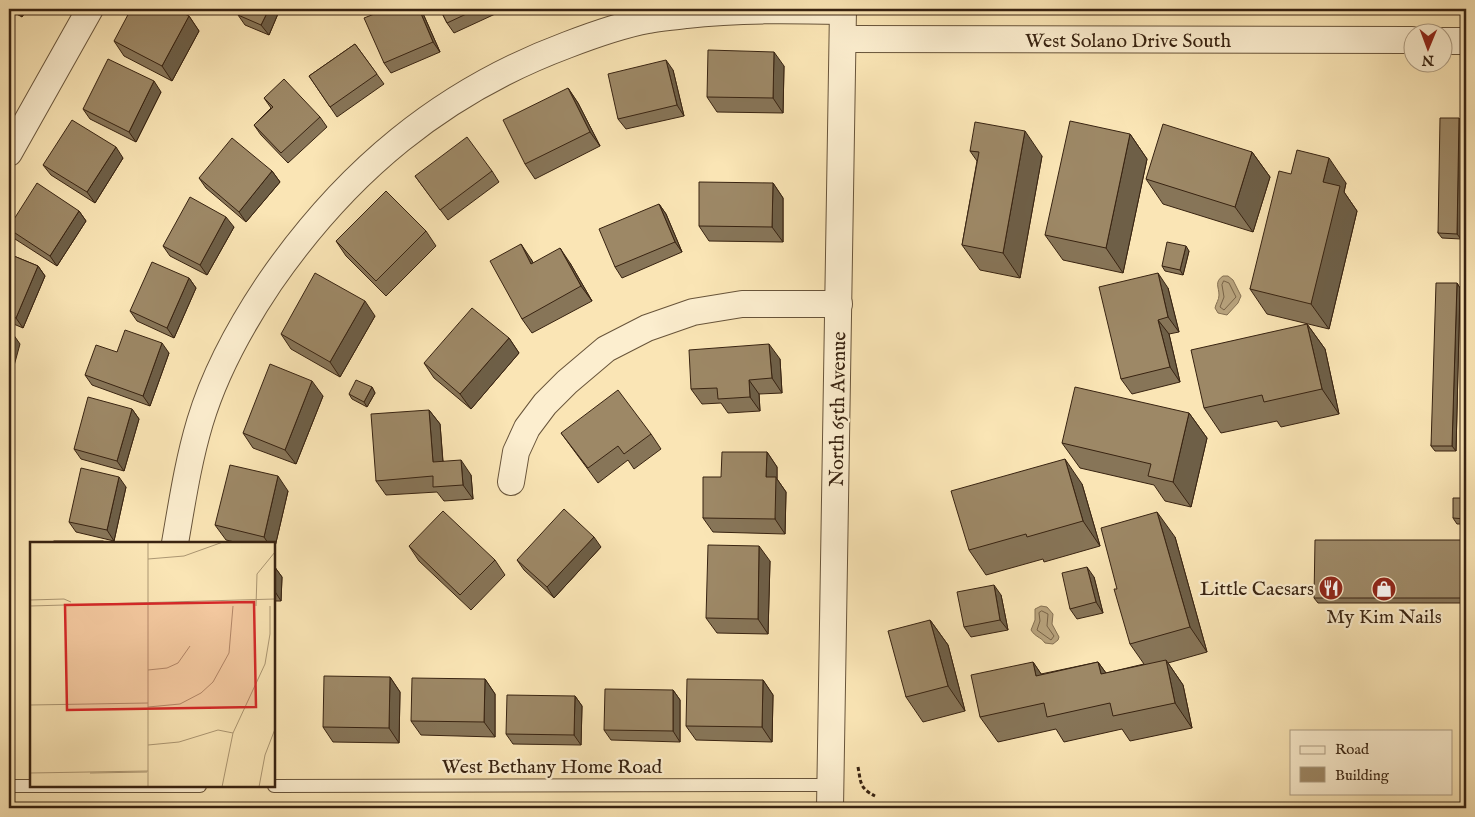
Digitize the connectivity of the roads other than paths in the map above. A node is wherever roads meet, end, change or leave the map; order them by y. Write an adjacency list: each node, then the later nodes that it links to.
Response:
1 (90, 9): 7 (street)
2 (843, 10): 3 (street, North 65th Avenue); 10 (street)
3 (843, 39): 4 (street, West Solano Drive South); 8 (street, North 65th Avenue)
4 (1402, 40)
5 (1452, 40): 6 (street)
6 (1466, 41)
7 (9, 153)
8 (838, 304): 9 (street); 14 (street, North 65th Avenue)
9 (511, 482)
10 (175, 542)
11 (9, 786): 12 (lane)
12 (30, 786)
13 (275, 786): 14 (lane, West Bethany Home Road)
14 (830, 797)

